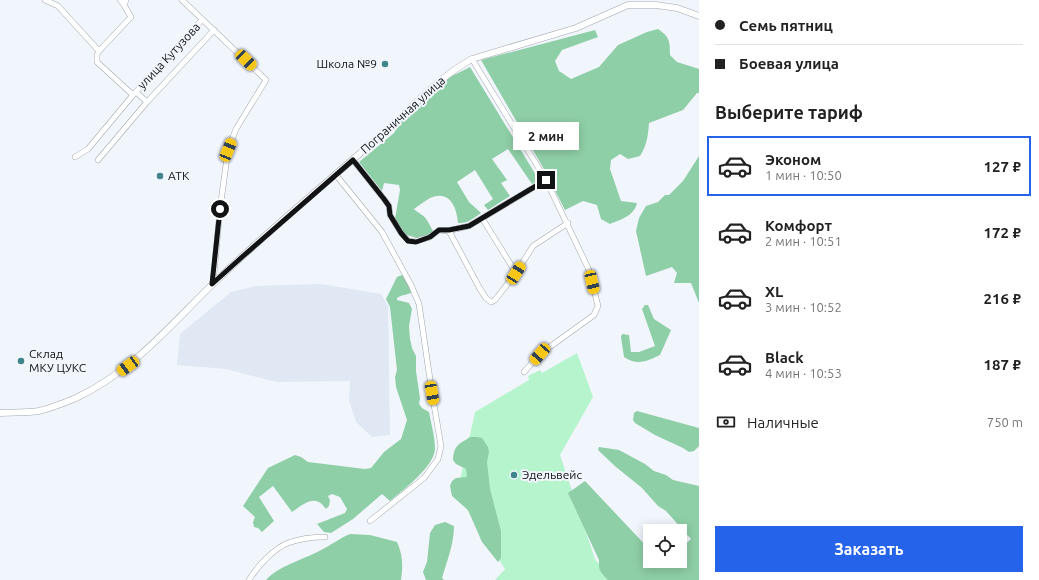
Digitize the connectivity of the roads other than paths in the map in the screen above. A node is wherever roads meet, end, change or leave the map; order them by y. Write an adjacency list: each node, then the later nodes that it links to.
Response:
1 (45, 0): 9 (street)
2 (120, 0): 4 (street)
3 (182, 0): 7 (street)
4 (125, 2): 9 (street)
5 (630, 3): 6 (street); 10 (street, Пограничная улица)
6 (699, 16)
7 (202, 20): 8 (street); 11 (street, улица Кутузова)
8 (214, 30): 12 (street, улица Кутузова); 22 (street)
9 (99, 51): 11 (street)
10 (472, 59): 15 (street, Пограничная улица); 17 (street)
11 (134, 94): 12 (street, улица Кутузова); 13 (street, улица Кутузова)
12 (147, 102): 14 (street, улица Кутузова)
13 (75, 157)
14 (98, 160)
15 (353, 160): 16 (street, Пограничная улица); 20 (street)
16 (336, 175): 22 (street, Пограничная улица); 25 (street)
17 (546, 180): 18 (street); 19 (street)
18 (482, 218): 20 (street); 21 (street)
19 (568, 224): 21 (street); 23 (street)
20 (448, 231): 21 (street)
21 (516, 273)
22 (212, 284): 24 (street, Пограничная улица)
23 (524, 372)
24 (0, 413)
25 (370, 521)
26 (326, 537): 27 (street)
27 (249, 580)

